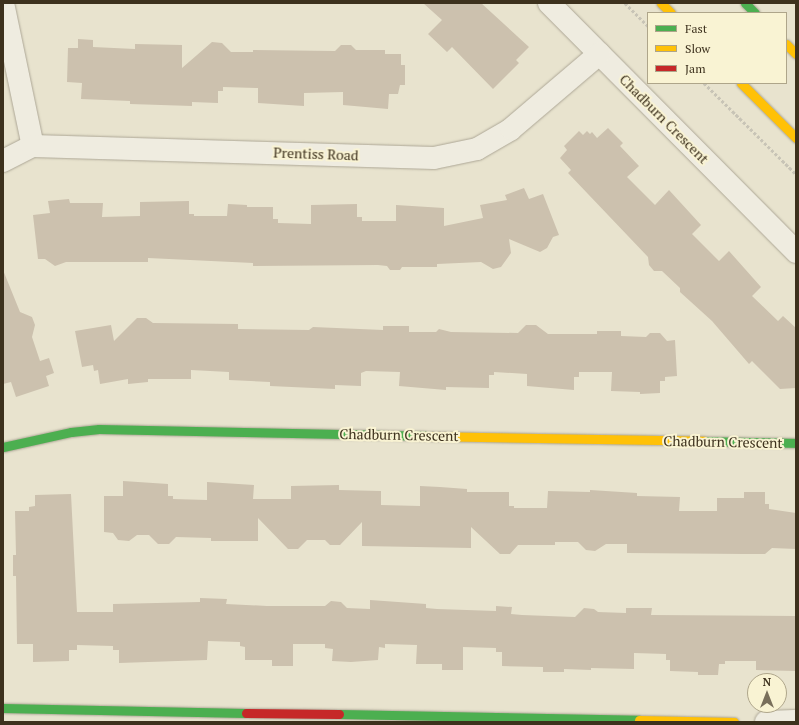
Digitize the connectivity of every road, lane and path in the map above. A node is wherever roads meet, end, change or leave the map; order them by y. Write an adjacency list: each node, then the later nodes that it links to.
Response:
1 (3, 3): 15 (street)
2 (549, 3): 10 (street, Chadburn Crescent)
3 (625, 3): 8 (path)
4 (661, 3): 6 (street)
5 (746, 3): 7 (street)
6 (670, 12)
7 (754, 12)
8 (647, 25)
9 (787, 45): 11 (street)
10 (599, 54): 15 (street, Prentiss Road); 18 (street, Chadburn Crescent)
11 (796, 54)
12 (705, 84): 17 (path)
13 (741, 84): 14 (street)
14 (796, 138)
15 (33, 146): 16 (street, Prentiss Road)
16 (3, 160)
17 (796, 174)
18 (796, 252)
19 (796, 443): 20 (street, Chadburn Crescent)
20 (3, 447)
21 (3, 708): 23 (street)
22 (796, 721): 24 (street)
23 (734, 722)
24 (766, 722)

